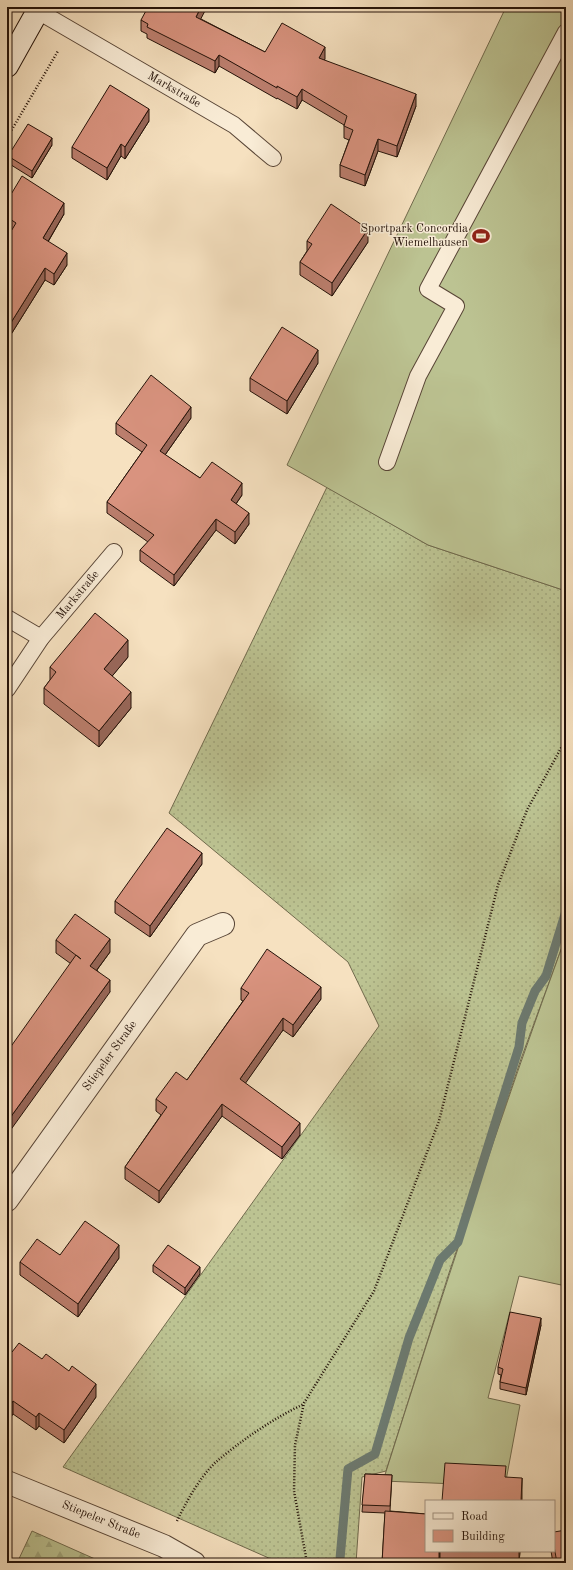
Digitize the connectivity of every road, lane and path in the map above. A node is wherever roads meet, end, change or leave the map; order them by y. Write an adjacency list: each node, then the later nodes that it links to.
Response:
1 (39, 9): 2 (lane, Markstraße); 4 (street, Markstraße)
2 (70, 28): 5 (path); 6 (lane, Markstraße)
3 (566, 32): 7 (lane)
4 (7, 66)
5 (7, 138)
6 (273, 158)
7 (388, 462)
8 (114, 552): 10 (lane, Markstraße)
9 (7, 618): 10 (lane)
10 (41, 638): 11 (lane, Markstraße)
11 (7, 689)
12 (566, 739): 15 (path)
13 (223, 924): 14 (street, Stiepeler Straße)
14 (7, 1200)
15 (304, 1403): 17 (path); 19 (path)
16 (7, 1482): 17 (street, Stiepeler Straße)
17 (164, 1546): 18 (street, Stiepeler Straße)
18 (194, 1563)
19 (307, 1563)

